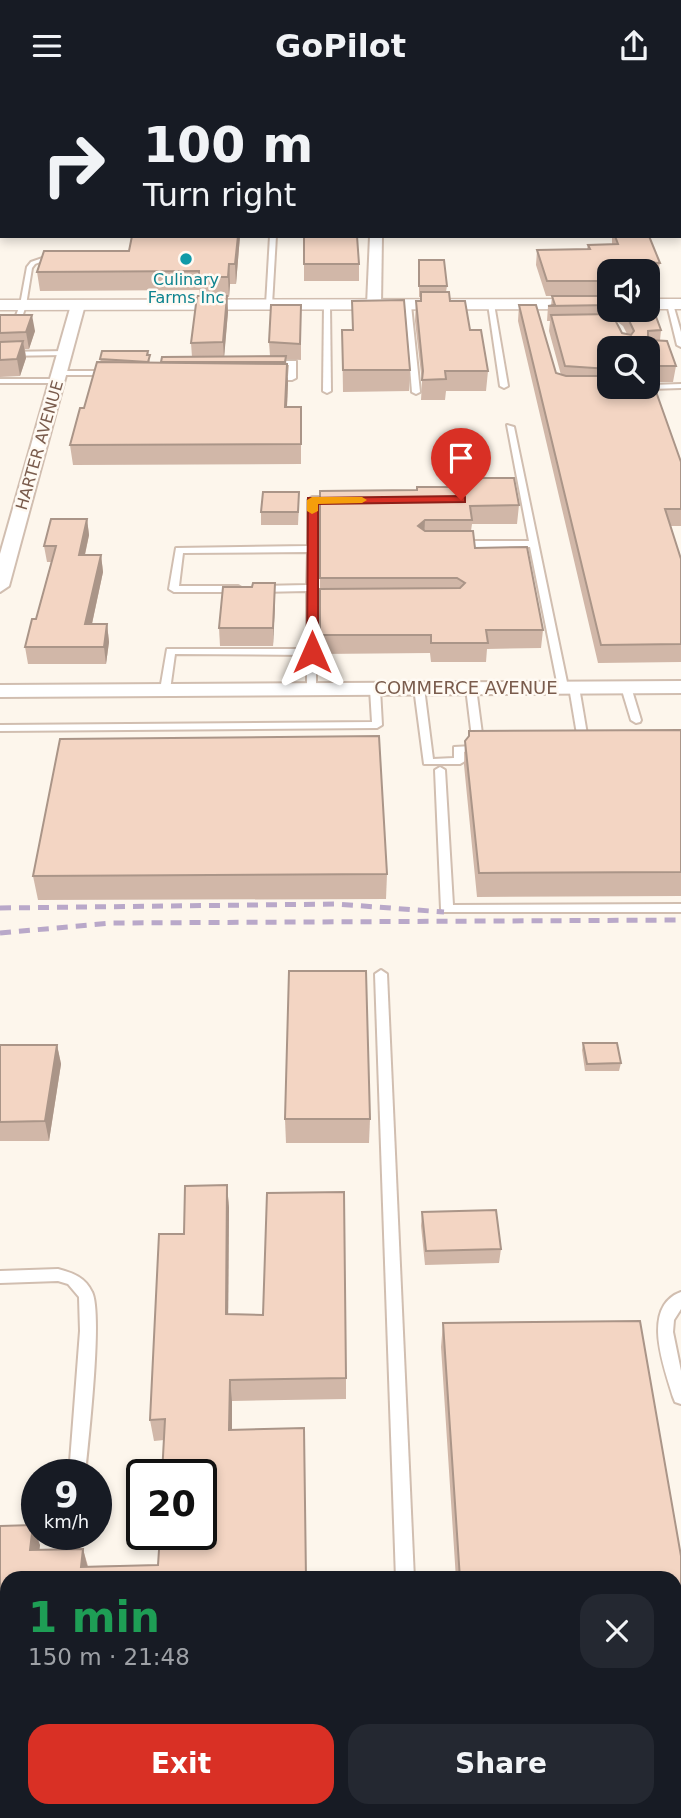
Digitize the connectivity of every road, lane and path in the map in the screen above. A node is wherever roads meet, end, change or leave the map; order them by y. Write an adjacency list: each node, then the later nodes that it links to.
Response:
1 (273, 238): 9 (lane)
2 (376, 238): 11 (street)
3 (67, 254): 7 (lane)
4 (491, 304): 12 (street); 13 (street); 24 (lane)
5 (675, 304): 15 (lane)
6 (0, 305): 7 (street)
7 (23, 305): 8 (street); 14 (lane)
8 (78, 305): 9 (street); 17 (street, HARTER AVENUE)
9 (269, 305): 10 (street)
10 (327, 305): 11 (street); 27 (lane)
11 (374, 305): 12 (street)
12 (408, 305): 28 (lane)
13 (597, 305)
14 (0, 328)
15 (681, 347): 16 (lane)
16 (670, 350)
17 (65, 353): 18 (lane); 20 (street, HARTER AVENUE)
18 (0, 354)
19 (265, 363): 22 (lane)
20 (58, 377): 21 (lane); 23 (lane); 31 (street, HARTER AVENUE)
21 (117, 378)
22 (264, 378)
23 (0, 381)
24 (504, 386)
25 (681, 386): 26 (lane)
26 (660, 387)
27 (327, 391)
28 (416, 393)
29 (510, 427): 33 (lane)
30 (353, 500): 34 (lane)
31 (7, 538): 35 (street, HARTER AVENUE)
32 (452, 544): 33 (lane)
33 (534, 544): 40 (lane)
34 (312, 549): 36 (lane); 36 (lane)
35 (0, 583)
36 (312, 588): 37 (lane)
37 (312, 602): 38 (lane); 39 (lane)
38 (325, 602)
39 (312, 652): 45 (lane); 47 (lane)
40 (568, 687): 41 (street, COMMERCE AVENUE); 44 (street, COMMERCE AVENUE); 51 (lane)
41 (626, 687): 42 (street, COMMERCE AVENUE); 49 (lane)
42 (681, 687)
43 (419, 688): 44 (street, COMMERCE AVENUE); 44 (lane); 46 (street, COMMERCE AVENUE)
44 (471, 688)
45 (312, 689): 46 (street, COMMERCE AVENUE); 47 (street, COMMERCE AVENUE)
46 (375, 689): 50 (lane)
47 (165, 690): 48 (street, COMMERCE AVENUE)
48 (0, 691)
49 (636, 720)
50 (0, 728)
51 (585, 748)
52 (440, 770): 53 (lane)
53 (681, 908)
54 (380, 974): 59 (lane)
55 (0, 1277): 58 (lane)
56 (681, 1299): 57 (lane)
57 (681, 1397)
58 (78, 1459)
59 (405, 1571)

